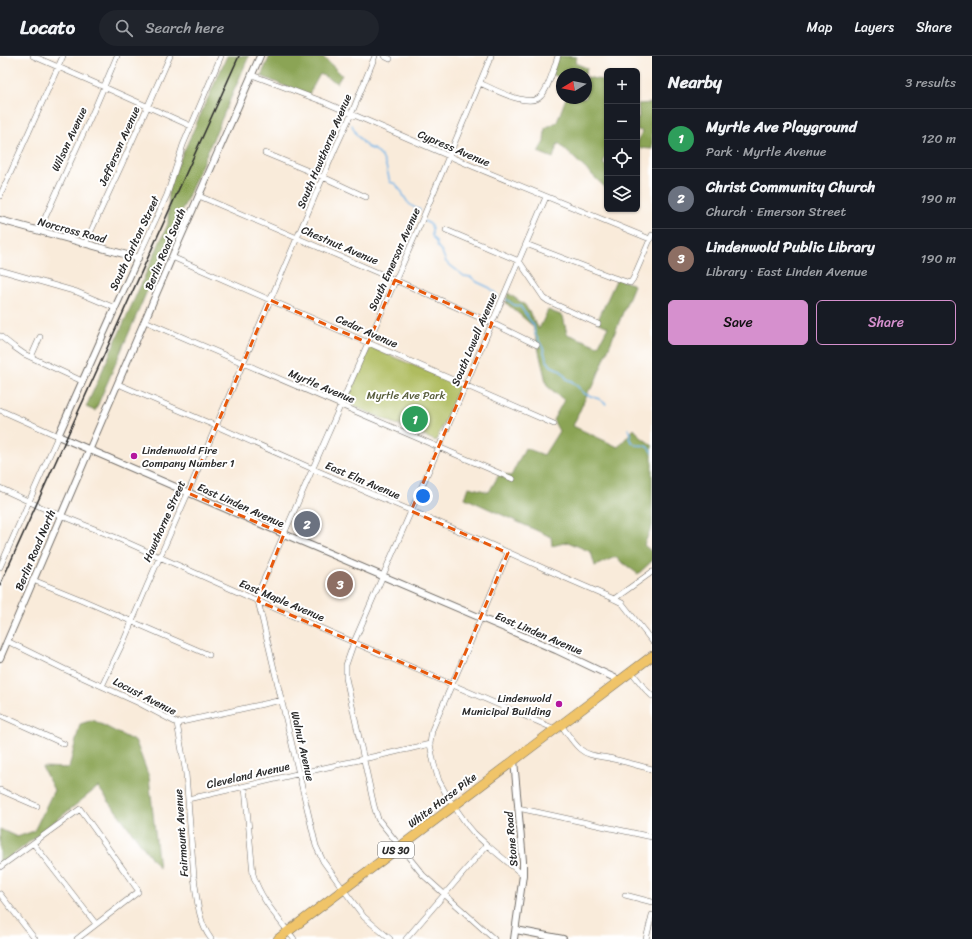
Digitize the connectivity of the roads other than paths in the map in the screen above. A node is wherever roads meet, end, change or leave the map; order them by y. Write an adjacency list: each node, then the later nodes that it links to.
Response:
1 (32, 56): 12 (street)
2 (63, 56): 12 (street)
3 (117, 56): 15 (street, Wilson Avenue)
4 (170, 56): 16 (street, Jefferson Avenue)
5 (221, 56): 18 (street, South Carlton Street)
6 (260, 56): 13 (street, Berlin Road South)
7 (375, 56): 17 (street, South Hawthorne Avenue)
8 (384, 56): 11 (street)
9 (491, 56): 14 (street, South Emerson Avenue)
10 (558, 56): 14 (street)
11 (390, 59)
12 (58, 67): 15 (street); 22 (street)
13 (252, 75): 17 (street, Cypress Avenue); 23 (street, Berlin Road South)
14 (480, 83): 20 (street, South Emerson Avenue)
15 (104, 87): 16 (street); 28 (street, Wilson Avenue)
16 (147, 107): 18 (street); 31 (street, Jefferson Avenue)
17 (351, 114): 20 (street, Cypress Avenue); 21 (street, South Hawthorne Avenue)
18 (191, 126): 34 (street, South Carlton Street)
19 (265, 153): 21 (street)
20 (449, 156): 25 (street, Cypress Avenue); 37 (street, South Emerson Avenue)
21 (323, 177): 24 (street); 30 (street, South Hawthorne Avenue)
22 (0, 196)
23 (199, 196): 30 (street, Chestnut Avenue); 33 (street, Berlin Road South)
24 (366, 196)
25 (546, 196): 29 (street, Cypress Avenue); 32 (street, South Lowell Avenue)
26 (0, 220): 28 (street, Norcross Road)
27 (446, 230): 35 (street)
28 (38, 231): 31 (street, Norcross Road)
29 (651, 237): 32 (street)
30 (298, 238): 37 (street, Chestnut Avenue); 38 (street, South Hawthorne Avenue)
31 (85, 244): 34 (street, Norcross Road)
32 (526, 244): 35 (street, South Lowell Avenue)
33 (172, 257): 38 (street, Cedar Avenue); 40 (street, Berlin Road South)
34 (138, 258): 39 (street, South Carlton Street)
35 (519, 261): 41 (street, South Lowell Avenue); 42 (street)
36 (0, 270): 39 (street)
37 (395, 280): 41 (street, Chestnut Avenue); 45 (street, South Emerson Avenue)
38 (270, 300): 45 (street, Cedar Avenue); 48 (street, South Hawthorne Avenue)
39 (115, 308): 49 (street, South Carlton Street)
40 (145, 320): 48 (street, Myrtle Avenue); 50 (street, Berlin Road South)
41 (492, 323): 46 (street, Chestnut Avenue); 51 (street, South Lowell Avenue)
42 (598, 324)
43 (0, 336): 47 (street)
44 (40, 337): 47 (street)
45 (368, 343): 51 (street, Cedar Avenue); 52 (street, South Emerson Avenue)
46 (537, 345)
47 (31, 357): 49 (street)
48 (243, 363): 52 (street, Myrtle Avenue); 55 (street, Hawthorne Street)
49 (82, 381): 56 (street, South Carlton Street)
50 (118, 384): 55 (street, East Elm Avenue); 58 (street, Berlin Road South)
51 (465, 385): 54 (street, Cedar Avenue); 57 (street, South Lowell Avenue)
52 (341, 405): 57 (street, Myrtle Avenue); 59 (street, South Emerson Avenue)
53 (0, 410): 56 (street, East Linden Avenue)
54 (554, 424)
55 (216, 426): 59 (street, East Elm Avenue); 62 (street, Hawthorne Street)
56 (58, 436): 58 (street, East Linden Avenue); 63 (street)
57 (439, 447): 60 (street, Myrtle Avenue); 64 (street, South Lowell Avenue)
58 (89, 450): 62 (street, East Linden Avenue); 65 (street, Berlin Road North)
59 (313, 469): 64 (street, East Elm Avenue); 66 (street, South Emerson Avenue)
60 (514, 479)
61 (0, 488): 63 (street, East Maple Avenue)
62 (188, 492): 66 (street, East Linden Avenue); 68 (street, Hawthorne Street)
63 (28, 502): 65 (street, East Maple Avenue); 69 (street)
64 (411, 511): 67 (street, East Elm Avenue); 71 (street, South Lowell Avenue)
65 (61, 516): 68 (street, East Maple Avenue); 72 (street, Berlin Road North)
66 (284, 534): 71 (street, East Linden Avenue); 74 (street, South Emerson Avenue)
67 (508, 553): 73 (street, East Elm Avenue); 75 (street)
68 (160, 557): 74 (street, East Maple Avenue); 76 (street, Hawthorne Street)
69 (1, 564)
70 (652, 572): 73 (street)
71 (382, 576): 75 (street, East Linden Avenue); 79 (street, South Lowell Avenue)
72 (34, 580): 76 (street); 77 (street, Berlin Road North)
73 (614, 599): 78 (street, East Elm Avenue)
74 (258, 601): 79 (street, East Maple Avenue); 88 (street, Walnut Avenue)
75 (480, 618): 84 (street, East Linden Avenue); 85 (street)
76 (132, 622): 80 (street); 86 (street, Hawthorne Street)
77 (7, 641): 82 (street, Berlin Road North); 86 (street, Locust Avenue)
78 (652, 641)
79 (354, 642): 85 (street, East Maple Avenue); 94 (street, South Lowell Avenue)
80 (209, 655)
81 (652, 656): 83 (highway, US 30)
82 (0, 658)
83 (631, 671): 84 (highway, US 30); 87 (street)
84 (619, 680): 91 (highway, White Horse Pike / US 30)
85 (452, 684): 91 (street, East Maple Avenue); 93 (street)
86 (102, 686): 90 (street, Locust Avenue)
87 (652, 696)
88 (282, 700): 90 (street, Locust Avenue); 97 (street, Walnut Avenue)
89 (0, 715): 92 (street)
90 (177, 723): 100 (street, Fairmount Avenue)
91 (558, 727): 95 (highway, White Horse Pike / US 30); 96 (street)
92 (64, 744)
93 (430, 744): 94 (street, Cleveland Avenue); 102 (street)
94 (364, 759): 97 (street, Cleveland Avenue); 107 (street)
95 (514, 760): 102 (highway, White Horse Pike / US 30); 103 (street, Stone Road)
96 (652, 769)
97 (299, 774): 98 (street, Cleveland Avenue); 110 (street, Walnut Avenue)
98 (245, 787): 100 (street, Cleveland Avenue); 118 (street)
99 (0, 790): 101 (street)
100 (188, 799): 121 (street, Fairmount Avenue)
101 (37, 806)
102 (454, 806): 106 (street); 107 (highway, White Horse Pike / US 30)
103 (518, 808): 104 (street); 109 (street, Stone Road)
104 (652, 837)
105 (33, 843): 108 (street); 116 (street); 116 (street)
106 (487, 845): 109 (street); 112 (street)
107 (400, 847): 110 (highway, White Horse Pike / US 30); 112 (street)
108 (0, 867)
109 (523, 875): 117 (street, Stone Road)
110 (343, 889): 118 (highway, White Horse Pike / US 30); 124 (street, Walnut Avenue)
111 (0, 894): 119 (street)
112 (444, 895): 125 (street); 126 (street)
113 (625, 895): 114 (street)
114 (652, 902)
115 (652, 915): 129 (street)
116 (96, 924): 120 (street)
117 (516, 930): 127 (street, Stone Road); 128 (street)
118 (288, 931): 122 (highway, White Horse Pike / US 30); 123 (street)
119 (35, 939)
120 (76, 939)
121 (211, 939)
122 (278, 939)
123 (294, 939)
124 (390, 939)
125 (406, 939)
126 (494, 939)
127 (514, 939)
128 (563, 939)
129 (646, 939)

